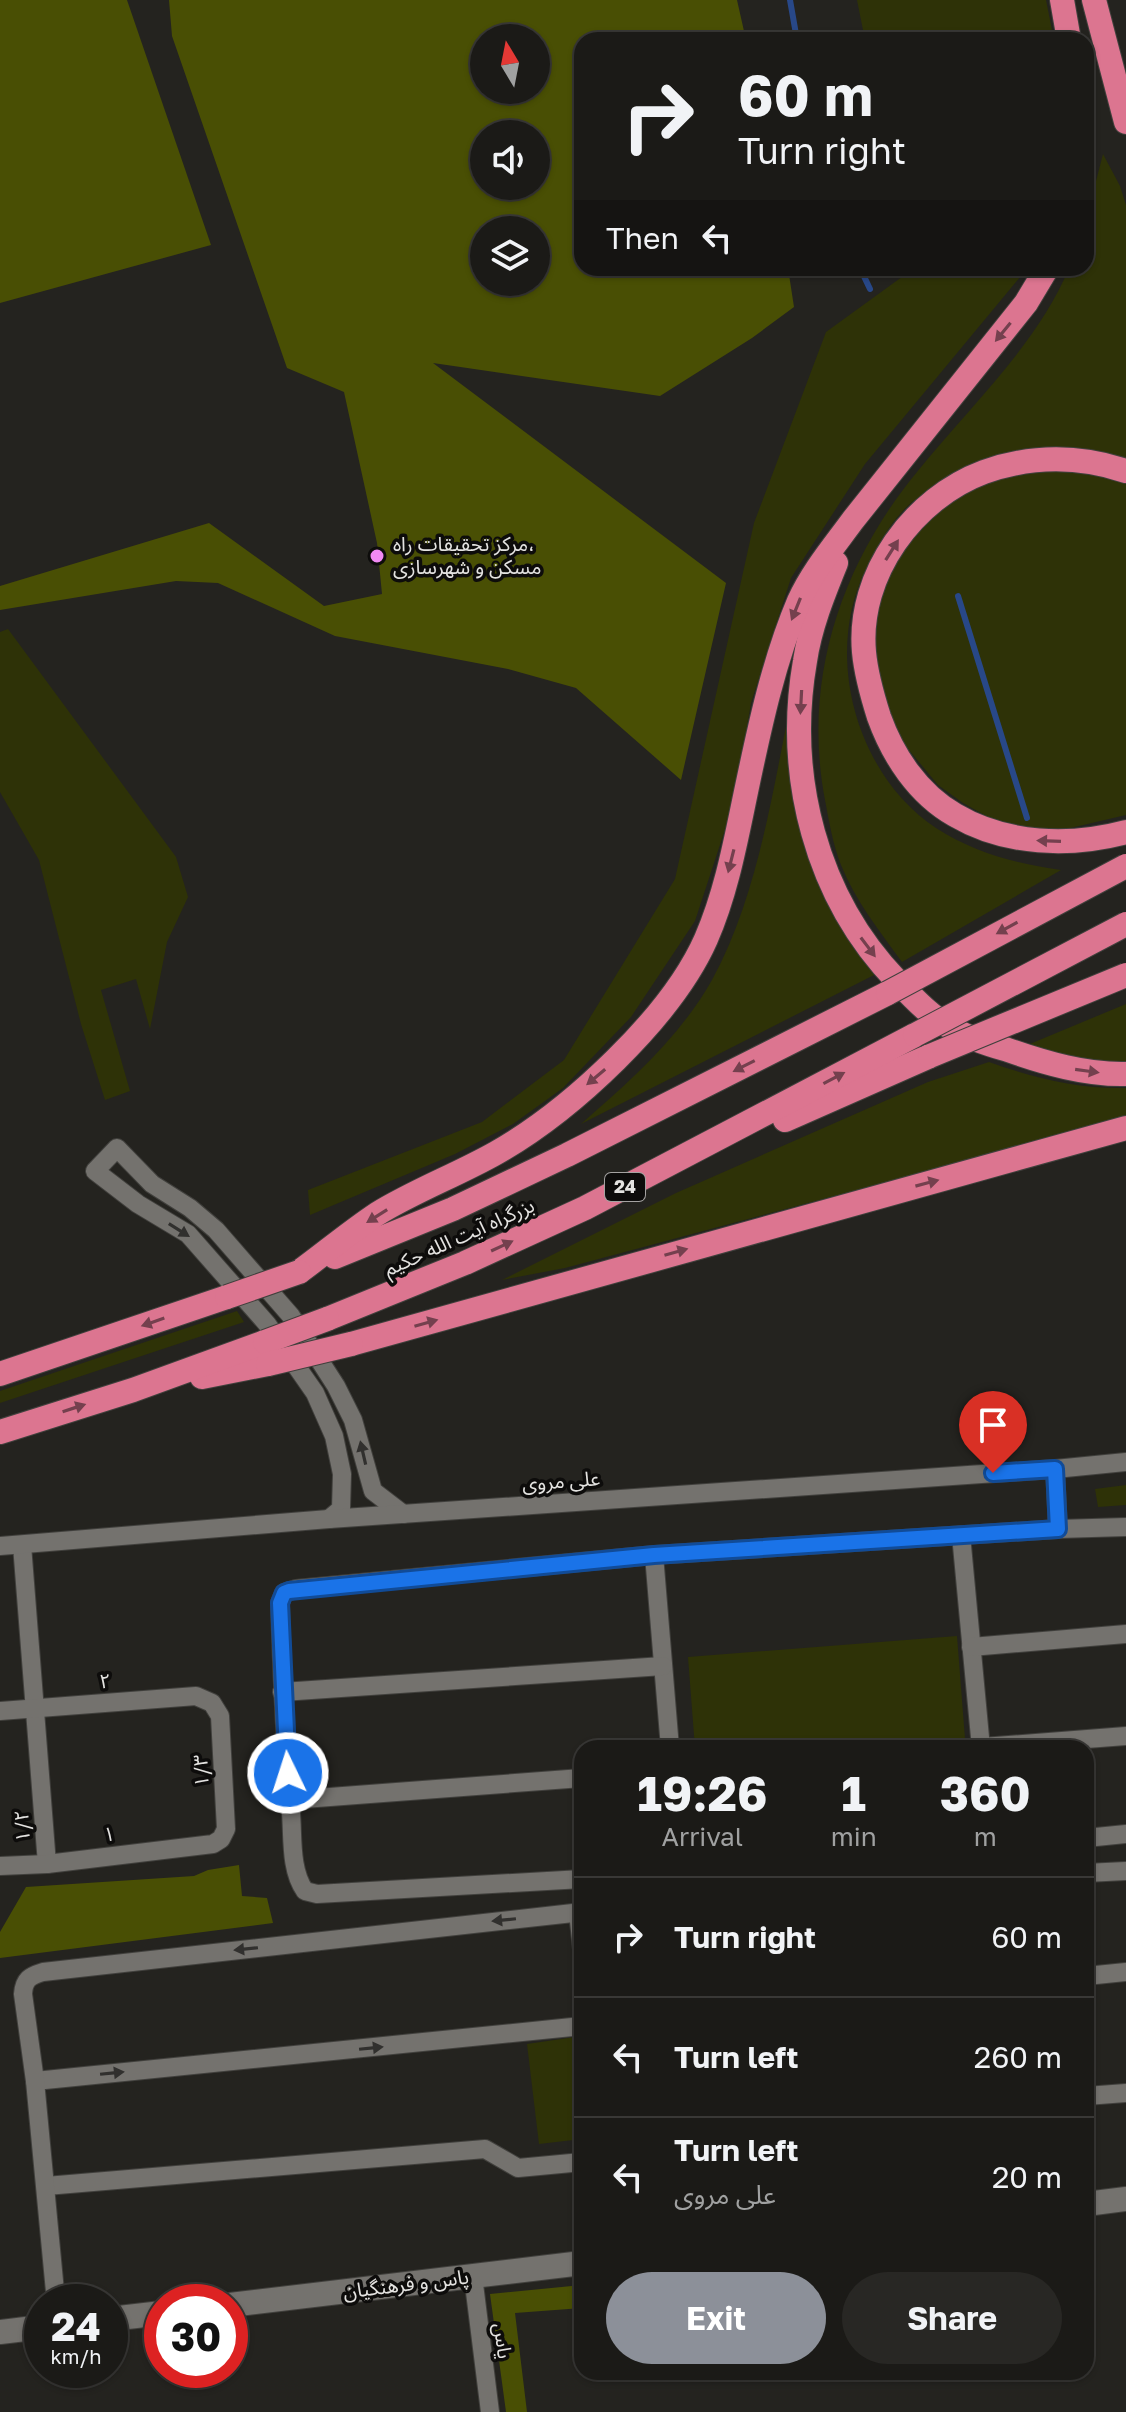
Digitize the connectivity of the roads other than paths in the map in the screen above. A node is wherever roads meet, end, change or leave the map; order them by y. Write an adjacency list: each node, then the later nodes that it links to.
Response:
1 (1062, 0): 3 (highway)
2 (1094, 0): 4 (highway)
3 (1068, 32)
4 (1126, 122)
5 (1042, 276): 7 (highway, one-way to 7)
6 (1126, 471): 8 (highway, one-way to 6)
7 (853, 520): 12 (highway, one-way to 12); 17 (highway, one-way to 17)
8 (1126, 832)
9 (1126, 866): 17 (highway, بزرگراه آیت الله حکیم, one-way to 17, bridge)
10 (1126, 924): 16 (highway, بزرگراه آیت الله حکیم / 24, one-way to 10, bridge)
11 (1126, 975): 16 (highway, bridge)
12 (1126, 1074)
13 (1126, 1128): 18 (highway, one-way to 13, bridge)
14 (152, 1184): 15 (street); 15 (street); 23 (street, one-way to 14)
15 (138, 1204): 24 (street, one-way to 24)
16 (585, 1208): 18 (highway, بزرگراه آیت الله حکیم / 24, one-way to 16, bridge)
17 (299, 1272): 19 (highway, بزرگراه آیت الله حکیم, one-way to 19, bridge)
18 (266, 1353): 20 (highway, بزرگراه آیت الله حکیم / 24, one-way to 18)
19 (0, 1374)
20 (0, 1432)
21 (1126, 1462): 22 (street, علی مروی)
22 (1055, 1469): 23 (street, علی مروی); 26 (street)
23 (403, 1514): 24 (street, علی مروی)
24 (329, 1519): 28 (street, علی مروی)
25 (1126, 1527): 26 (street)
26 (1058, 1529): 27 (street)
27 (961, 1535): 30 (street); 32 (street)
28 (22, 1545): 29 (street, علی مروی); 36 (street, ۱/۲)
29 (0, 1546)
30 (654, 1555): 33 (street); 34 (street)
31 (1126, 1634): 32 (street)
32 (971, 1647): 40 (street)
33 (663, 1666): 34 (street); 39 (street)
34 (282, 1692): 43 (street)
35 (212, 1703): 36 (street, ۲); 46 (street, ۱/۳)
36 (35, 1709): 37 (street, ۲); 47 (street, ۱/۲)
37 (0, 1711)
38 (1126, 1736): 41 (street)
39 (669, 1740)
40 (980, 1740)
41 (1078, 1740)
42 (574, 1779): 43 (street)
43 (290, 1800): 51 (street)
44 (1126, 1834): 45 (street)
45 (1094, 1837)
46 (221, 1839): 47 (street, ۱)
47 (47, 1864): 48 (street, ۱)
48 (0, 1866)
49 (1125, 1871): 50 (street)
50 (1094, 1873)
51 (574, 1879)
52 (574, 1913): 56 (street, one-way to 56)
53 (1126, 1972): 54 (street)
54 (1094, 1975)
55 (574, 2027): 56 (street, one-way to 55)
56 (35, 2081): 60 (street)
57 (1126, 2093): 58 (street)
58 (1094, 2095)
59 (574, 2163): 60 (street)
60 (46, 2186): 65 (street)
61 (1126, 2199): 62 (street)
62 (1094, 2203)
63 (574, 2264): 64 (street, پاس و فرهنگیان)
64 (473, 2276): 66 (street, پاس و فرهنگیان); 69 (street, یاس)
65 (54, 2284)
66 (248, 2303)
67 (24, 2329): 68 (street)
68 (0, 2332)
69 (490, 2412)

